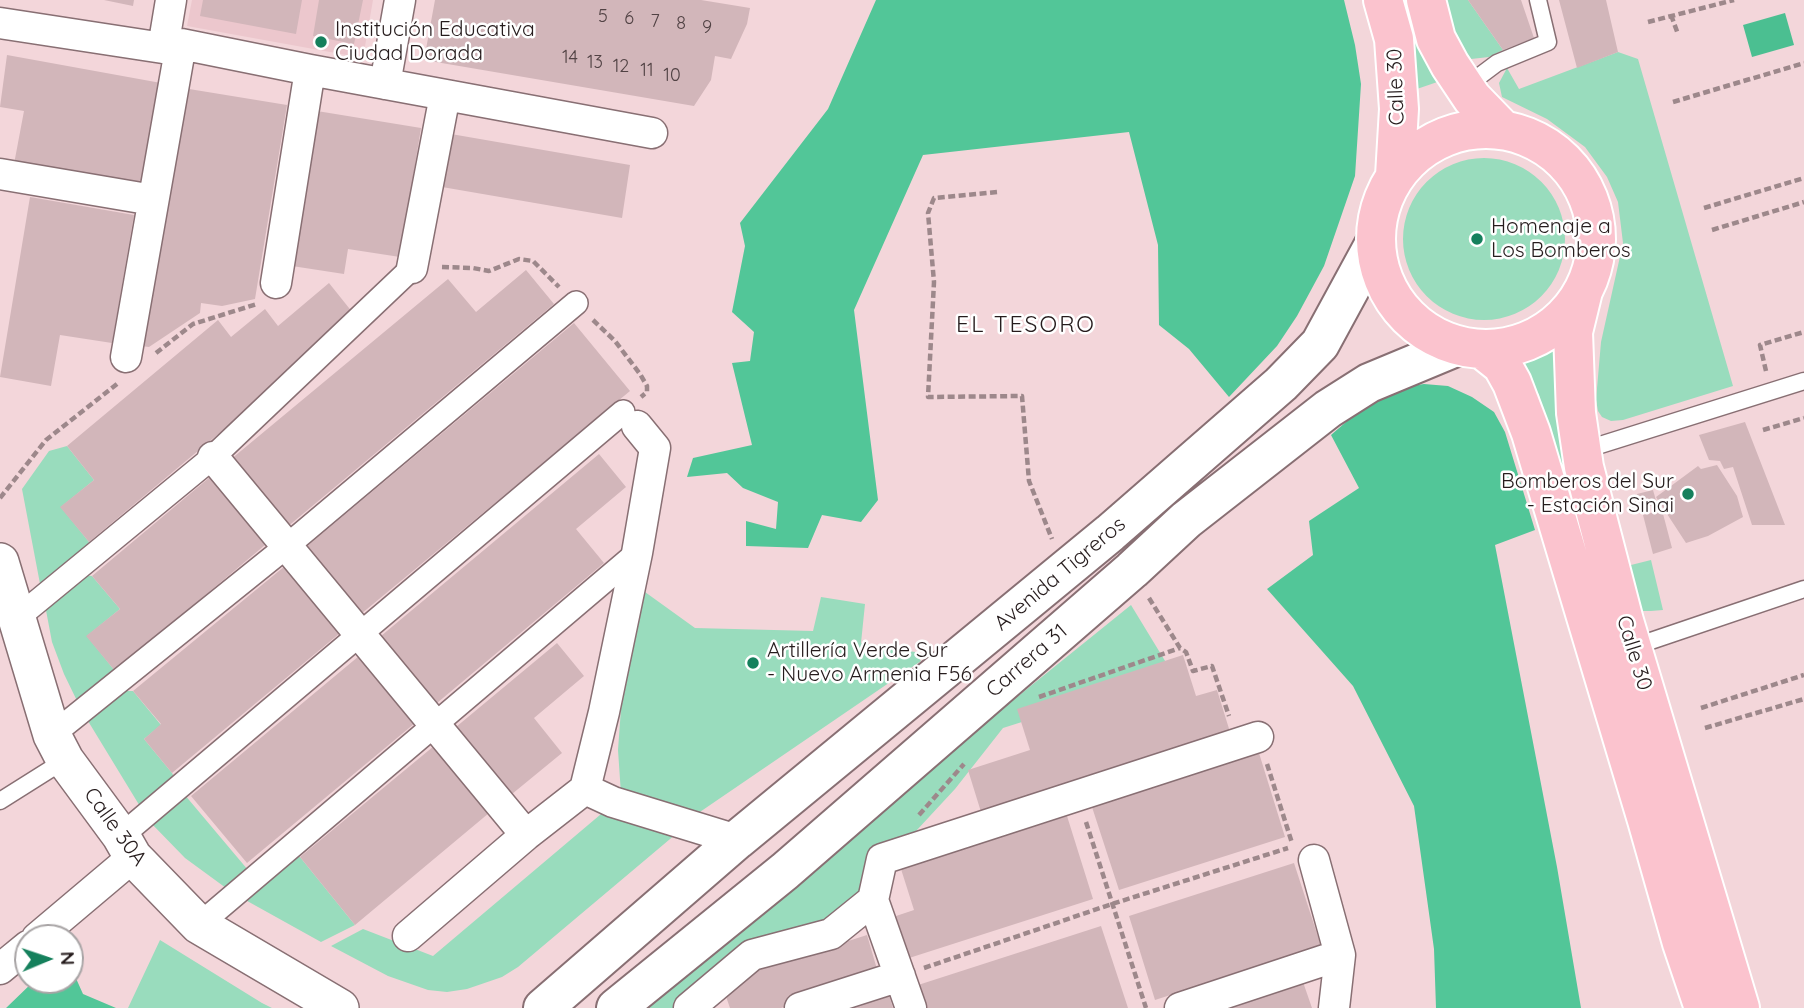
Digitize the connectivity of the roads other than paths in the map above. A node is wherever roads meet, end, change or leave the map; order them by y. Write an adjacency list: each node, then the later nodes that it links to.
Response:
1 (171, 0): 7 (street)
2 (400, 0): 9 (street)
3 (1383, 0): 15 (main road, Calle 30)
4 (1426, 0): 10 (main road, Calle 30)
5 (1538, 0): 10 (lane)
6 (0, 23): 7 (street)
7 (172, 46): 8 (street); 16 (street)
8 (310, 70): 9 (street); 19 (street)
9 (385, 85): 11 (street)
10 (1465, 87): 12 (main road, Calle 30)
11 (445, 95): 13 (street); 18 (street)
12 (1503, 130): 15 (main road); 20 (main road)
13 (652, 133)
14 (0, 174): 16 (street)
15 (1395, 176): 17 (main road)
16 (153, 200): 23 (street)
17 (1376, 241): 22 (main road); 41 (main road, Avenida Tigreros)
18 (412, 268): 27 (street)
19 (276, 283)
20 (1583, 291): 22 (main road); 26 (main road, Calle 30)
21 (576, 303): 28 (street)
22 (1470, 348): 54 (main road, Carrera 31); 60 (main road, Calle 30)
23 (125, 357)
24 (1804, 380): 26 (lane)
25 (630, 419): 29 (street); 33 (street)
26 (1581, 450): 34 (main road, Calle 30)
27 (213, 457): 28 (street); 32 (street)
28 (287, 546): 33 (street); 37 (street)
29 (637, 553): 35 (street); 38 (street)
30 (0, 562): 32 (street, Calle 30A)
31 (1804, 589): 34 (lane)
32 (16, 619): 37 (street, Calle 30A)
33 (359, 634): 35 (street); 42 (street)
34 (1633, 647): 61 (main road, Calle 30)
35 (434, 724): 40 (street); 46 (street)
36 (1248, 740): 44 (street)
37 (59, 748): 39 (lane); 42 (street, Calle 30A)
38 (585, 789): 40 (street); 41 (street)
39 (0, 801)
40 (526, 835): 47 (street)
41 (737, 840): 53 (main road, Avenida Tigreros)
42 (127, 846): 45 (street); 46 (street, Calle 30A)
43 (1304, 853): 59 (street)
44 (873, 900): 51 (street); 55 (street)
45 (51, 924)
46 (199, 925): 52 (street, Calle 30A)
47 (408, 936)
48 (14, 958): 50 (street)
49 (1328, 959): 58 (street)
50 (0, 969)
51 (900, 976): 56 (street); 57 (street)
52 (340, 1008)
53 (543, 1008)
54 (616, 1008)
55 (689, 1008)
56 (800, 1008)
57 (911, 1008)
58 (1180, 1008)
59 (1334, 1008)
60 (1704, 1008)
61 (1740, 1008)

